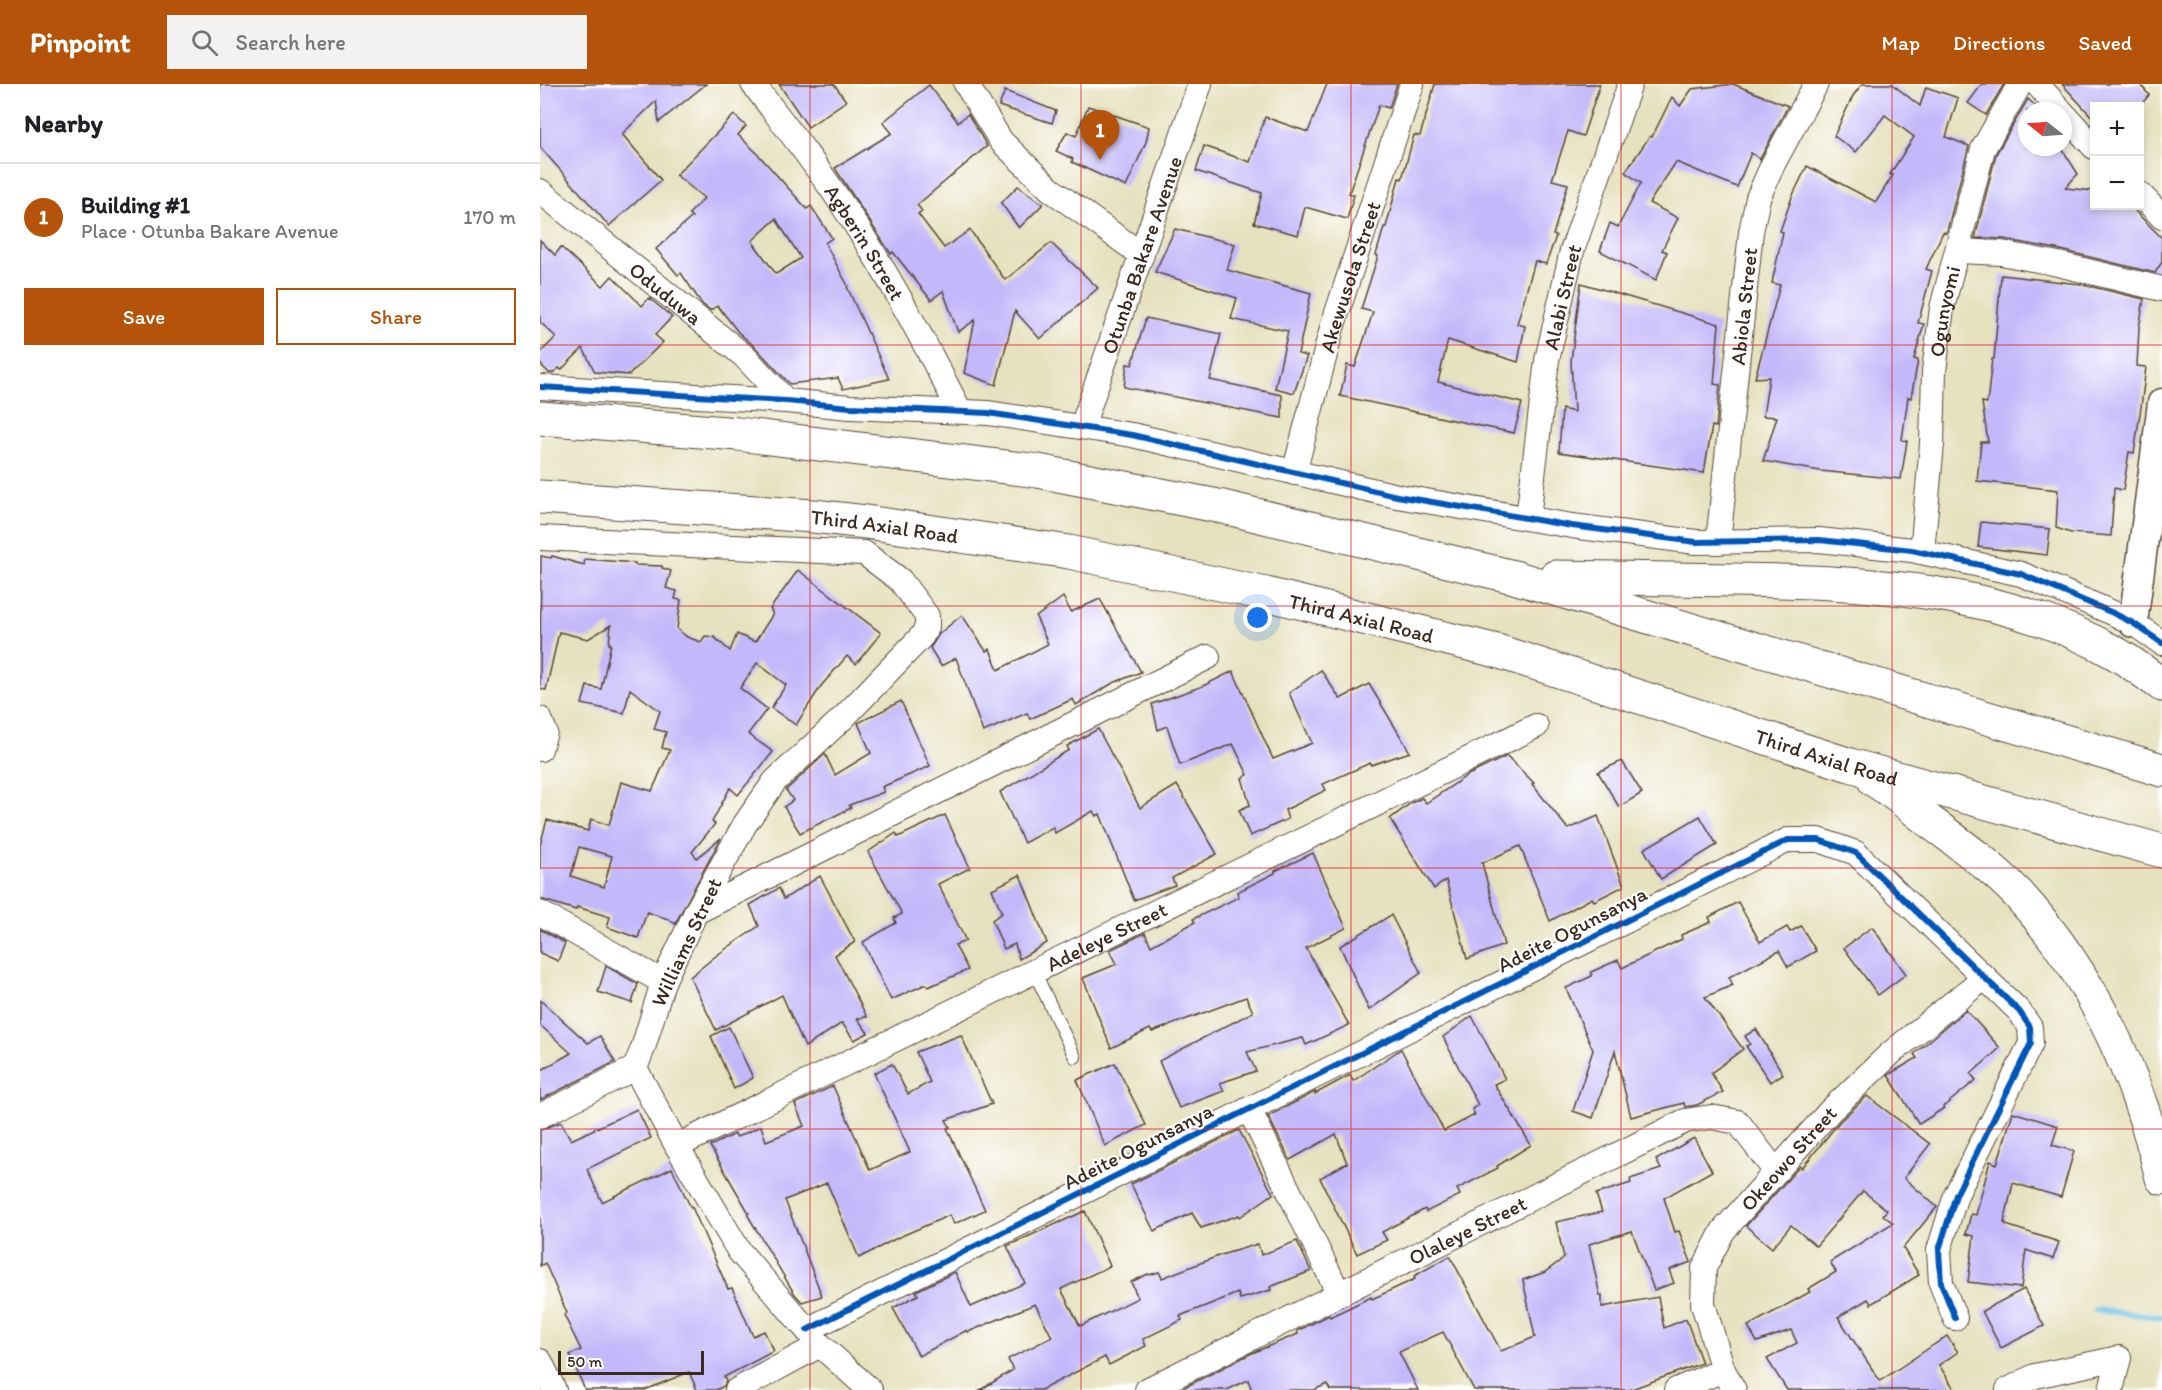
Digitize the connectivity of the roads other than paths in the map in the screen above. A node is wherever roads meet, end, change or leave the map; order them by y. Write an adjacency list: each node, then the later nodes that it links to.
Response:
1 (753, 84): 21 (street, Agberin Street)
2 (1200, 84): 16 (street, Otunba Bakare Avenue)
3 (1412, 84): 24 (street, Akewusola Street)
4 (1630, 84): 26 (street, Alabi Street)
5 (1816, 84): 29 (street, Abiola Street)
6 (2020, 84): 15 (street, Ogunyomi)
7 (2037, 84): 9 (street)
8 (976, 91): 16 (street)
9 (2053, 102)
10 (2072, 123): 11 (street)
11 (2090, 143)
12 (540, 191): 19 (street, Oduduwa)
13 (2144, 199): 14 (street)
14 (2162, 217)
15 (1958, 251): 17 (street); 30 (street, Ogunyomi)
16 (1142, 255): 23 (street, Otunba Bakare Avenue)
17 (2162, 289)
18 (540, 387): 19 (street)
19 (786, 401): 21 (street)
20 (2162, 403): 32 (street)
21 (960, 411): 23 (street)
22 (540, 418): 31 (highway)
23 (1082, 428): 24 (street)
24 (1294, 473): 26 (street)
25 (540, 497): 27 (highway, Third Axial Road)
26 (1528, 518): 29 (street)
27 (865, 537): 28 (street); 39 (highway, Third Axial Road); 42 (street, Williams Street)
28 (540, 538)
29 (1718, 542): 30 (street)
30 (1922, 552): 32 (street)
31 (1514, 577): 35 (highway); 40 (highway)
32 (2133, 623): 33 (street)
33 (2162, 643)
34 (1208, 657): 42 (street)
35 (2162, 684)
36 (540, 719): 38 (street)
37 (1536, 726): 44 (street, Adeleye Street)
38 (540, 749)
39 (1850, 765): 41 (highway, Third Axial Road); 53 (highway)
40 (2162, 770)
41 (2162, 851)
42 (696, 912): 46 (street, Williams Street)
43 (540, 913): 46 (street)
44 (1034, 971): 47 (lane); 51 (street, Adeleye Street)
45 (1985, 977): 49 (street, Adeite Ogunsanya); 52 (street, Okeowo Street); 55 (street, Adeite Ogunsanya)
46 (663, 982): 48 (street, Williams Street)
47 (1075, 1057)
48 (635, 1068): 50 (street); 51 (street)
49 (1249, 1109): 54 (street); 56 (street, Adeite Ogunsanya)
50 (540, 1116)
51 (677, 1146): 56 (street)
52 (1776, 1172): 54 (street, Olaleye Street); 58 (street, Okeowo Street)
53 (2162, 1178)
54 (1339, 1294): 62 (street, Olaleye Street)
55 (1955, 1318)
56 (814, 1338): 60 (street, Adeite Ogunsanya); 61 (street)
57 (540, 1361): 59 (street)
58 (1728, 1380): 63 (street)
59 (554, 1390)
60 (737, 1390)
61 (870, 1390)
62 (1147, 1390)
63 (1676, 1390)
64 (2008, 1390): 65 (street)
65 (2111, 1390)

